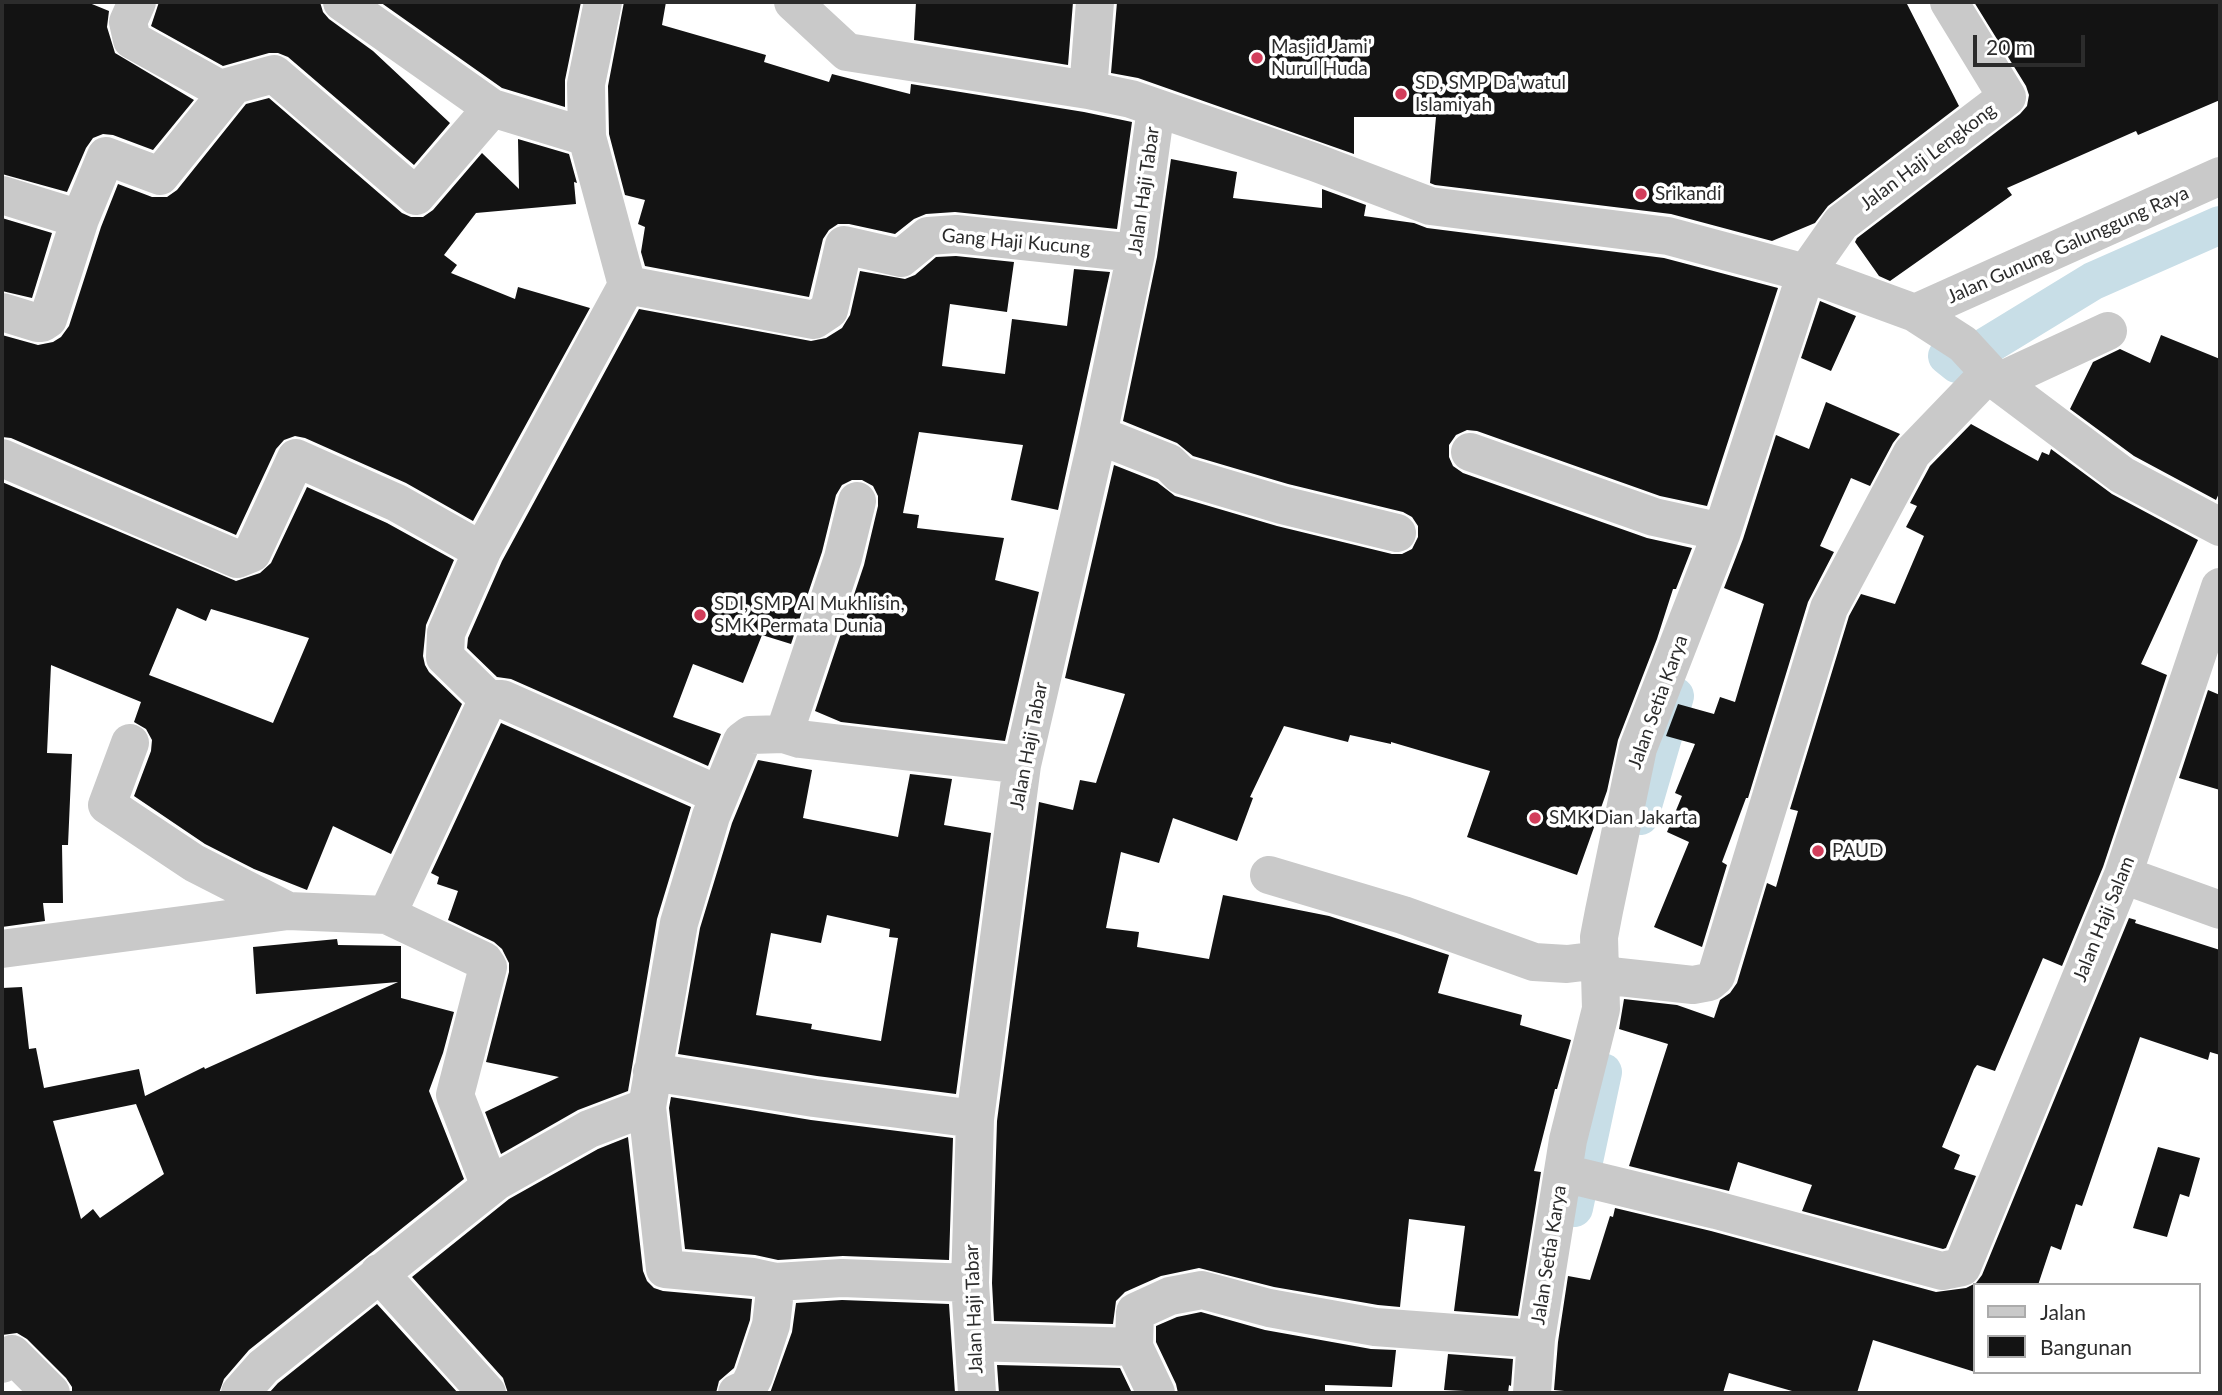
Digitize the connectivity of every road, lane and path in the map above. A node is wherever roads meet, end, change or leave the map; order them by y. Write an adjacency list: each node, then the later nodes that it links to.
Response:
1 (136, 2): 7 (street)
2 (342, 2): 9 (street)
3 (603, 2): 11 (street)
4 (1095, 2): 8 (street)
5 (1949, 2): 16 (street, Jalan Haji Lengkong)
6 (797, 3): 8 (street)
7 (233, 86): 9 (street); 14 (street)
8 (1088, 90): 10 (street)
9 (492, 108): 11 (street)
10 (1156, 108): 15 (street, Jalan Haji Tabar); 16 (street)
11 (587, 137): 17 (street)
12 (2220, 176): 19 (street, Jalan Gunung Galunggung Raya)
13 (2, 195): 14 (street)
14 (80, 219): 18 (street)
15 (1136, 253): 17 (street, Gang Haji Kucung); 22 (street, Jalan Haji Tabar)
16 (1806, 273): 19 (street); 27 (street, Jalan Setia Karya)
17 (627, 285): 29 (street)
18 (2, 312)
19 (1915, 313): 21 (street)
20 (2108, 331): 21 (street)
21 (1984, 367): 26 (street); 42 (street)
22 (1098, 435): 28 (street); 34 (street, Jalan Haji Tabar)
23 (1470, 452): 27 (street)
24 (2, 458): 29 (street)
25 (857, 500): 32 (street)
26 (2220, 527)
27 (1723, 532): 42 (street, Jalan Setia Karya)
28 (1397, 533)
29 (482, 551): 31 (street)
30 (2220, 587): 37 (street, Jalan Haji Salam)
31 (488, 699): 35 (street); 40 (street)
32 (784, 734): 34 (street); 35 (street)
33 (130, 743): 39 (street)
34 (1022, 765): 44 (street, Jalan Haji Tabar)
35 (719, 796): 43 (street)
36 (1269, 875): 42 (street)
37 (2123, 875): 38 (street); 45 (street, Jalan Haji Salam)
38 (2220, 909)
39 (288, 911): 40 (street); 41 (street)
40 (387, 915): 46 (street)
41 (2, 949)
42 (1601, 967): 45 (street, Jalan Setia Karya)
43 (649, 1089): 44 (street); 46 (street); 48 (street)
44 (975, 1119): 49 (street, Jalan Haji Tabar)
45 (1563, 1173): 50 (street, Jalan Setia Karya)
46 (497, 1181): 47 (street)
47 (379, 1273): 55 (street); 56 (street)
48 (776, 1282): 49 (street); 57 (street)
49 (970, 1283): 51 (street, Jalan Haji Tabar)
50 (1536, 1339): 52 (street); 60 (street, Jalan Setia Karya)
51 (974, 1342): 52 (street); 58 (street, Jalan Haji Tabar)
52 (1134, 1347): 59 (street)
53 (7, 1359): 54 (street)
54 (51, 1393)
55 (240, 1393)
56 (487, 1393)
57 (737, 1393)
58 (977, 1393)
59 (1156, 1393)
60 (1532, 1393)

